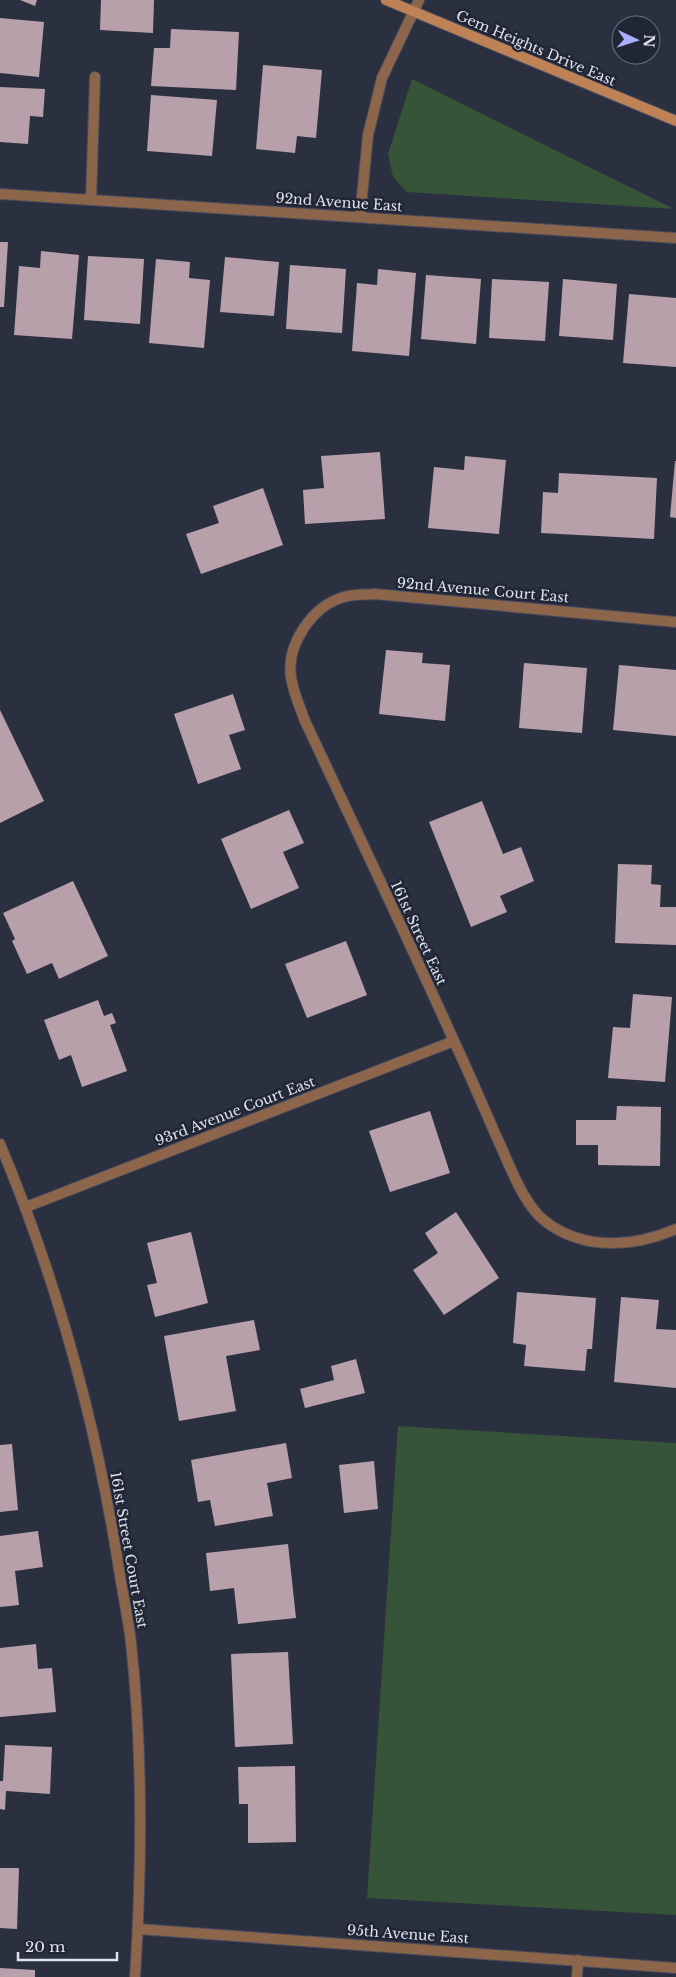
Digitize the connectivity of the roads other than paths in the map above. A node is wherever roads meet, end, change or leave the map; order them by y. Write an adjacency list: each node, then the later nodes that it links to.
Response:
1 (386, 0): 3 (street, Gem Heights Drive East)
2 (420, 0): 3 (street)
3 (414, 12): 5 (street, Gem Heights Drive East); 8 (street)
4 (96, 77): 7 (street)
5 (676, 121)
6 (0, 194): 7 (street, 92nd Avenue East)
7 (91, 200): 8 (street, 92nd Avenue East)
8 (360, 217): 9 (street, 92nd Avenue East)
9 (676, 238)
10 (676, 622): 11 (street, 92nd Avenue Court East)
11 (302, 633): 12 (street, 161st Street East)
12 (454, 1041): 14 (street, 93rd Avenue Court East); 15 (street, 161st Street East)
13 (0, 1144): 14 (street, 161st Street Court East)
14 (26, 1207): 16 (street, 161st Street Court East)
15 (676, 1229)
16 (138, 1929): 17 (street, 95th Avenue East); 19 (street, 161st Street Court East)
17 (578, 1960): 18 (street, 95th Avenue East); 20 (street)
18 (676, 1968)
19 (134, 1977)
20 (577, 1977)

